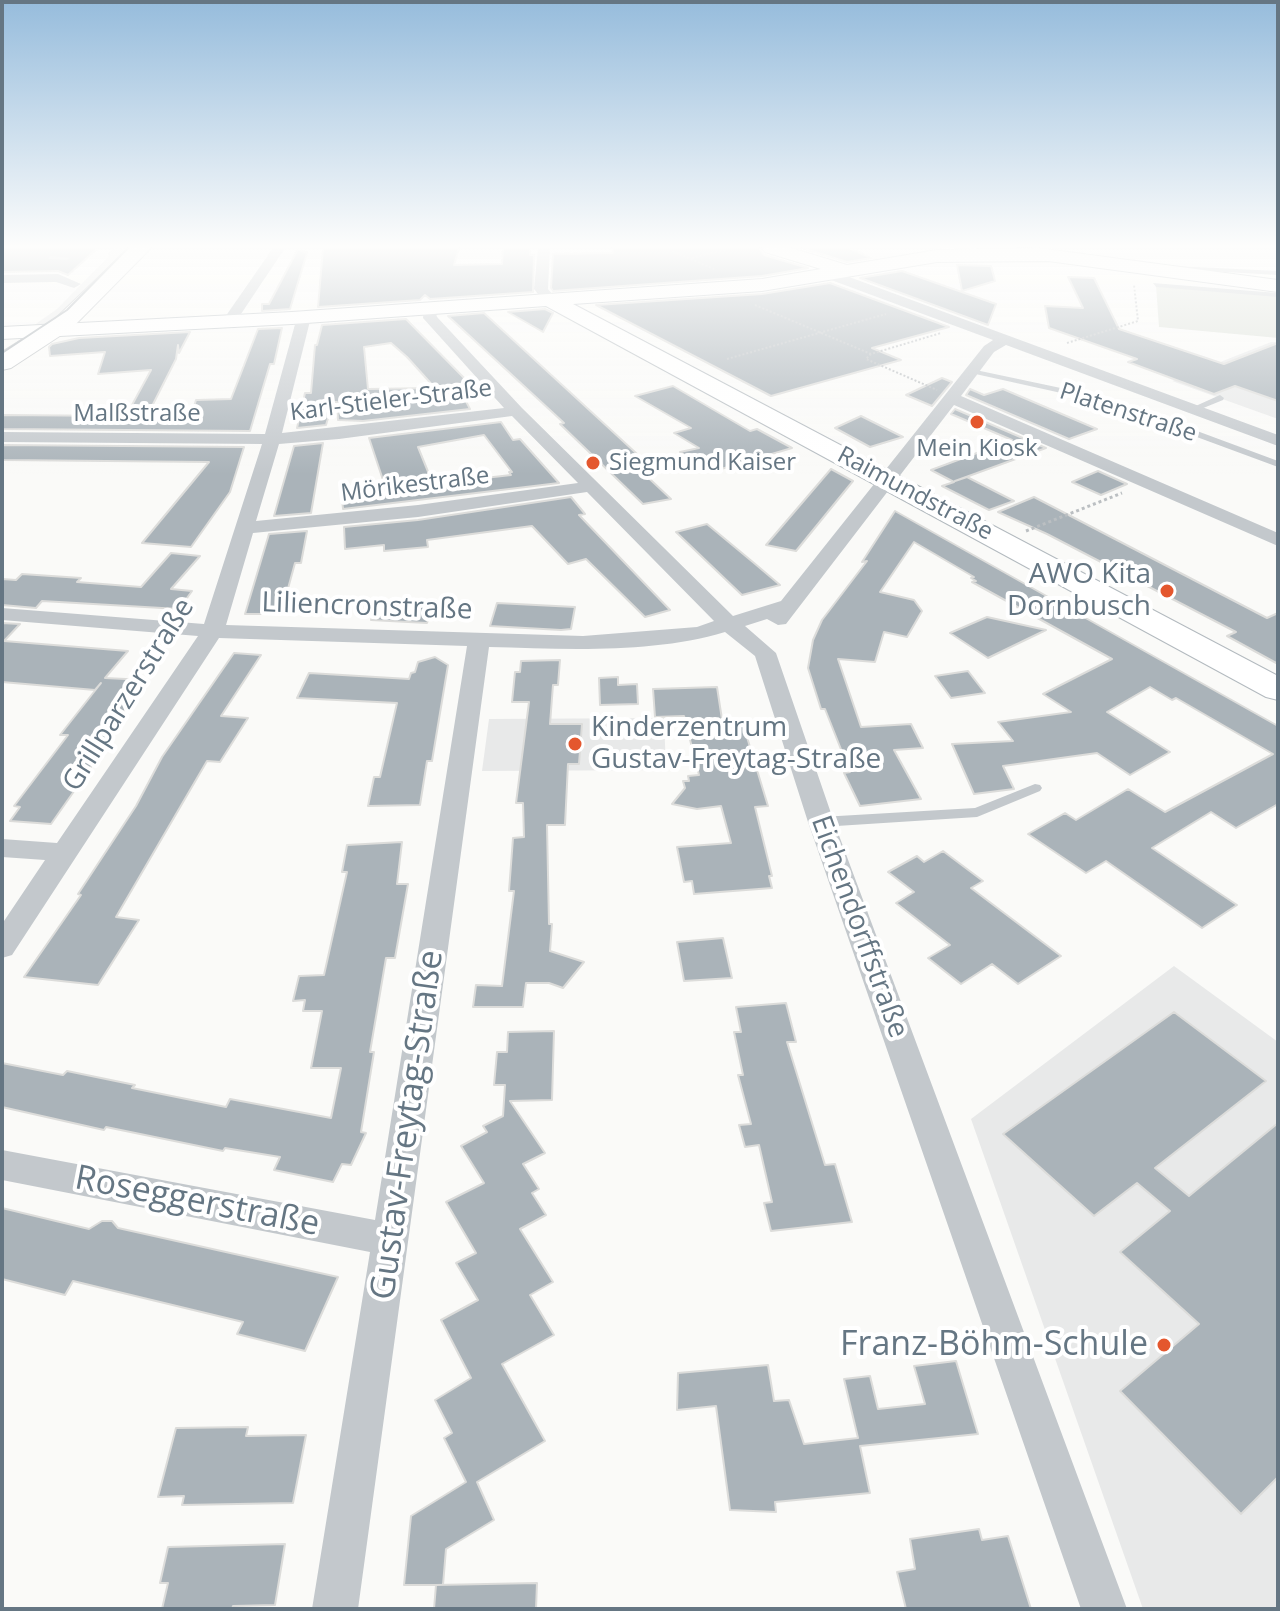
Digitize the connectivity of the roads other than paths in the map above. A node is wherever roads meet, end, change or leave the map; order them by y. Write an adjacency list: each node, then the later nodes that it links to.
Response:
1 (26, 323): 10 (main road)
2 (62, 323): 9 (main road)
3 (188, 323): 9 (main road)
4 (217, 323): 9 (main road)
5 (297, 323): 19 (street, Grillparzerstraße)
6 (435, 323): 17 (street)
7 (594, 323): 22 (main road, Raimundstraße)
8 (963, 323): 11 (street, Platenstraße)
9 (47, 334): 10 (main road); 12 (main road)
10 (4, 336)
11 (1005, 340): 13 (street); 16 (street, Platenstraße)
12 (2, 363)
13 (974, 371): 14 (street); 21 (lane, Platenstraße)
14 (950, 398): 22 (street); 25 (street)
15 (1220, 398): 16 (lane)
16 (1193, 409): 20 (street, Platenstraße)
17 (516, 411): 19 (street, Karl-Stieler-Straße); 23 (street)
18 (2, 437): 19 (street, Malßstraße)
19 (272, 439): 24 (street, Grillparzerstraße)
20 (1278, 441)
21 (1278, 464)
22 (887, 479): 27 (street); 32 (main road, Raimundstraße)
23 (591, 486): 24 (street, Mörikestraße); 28 (street)
24 (244, 528): 29 (street, Grillparzerstraße)
25 (1278, 540)
26 (2, 614): 29 (street, Liliencronstraße)
27 (782, 614): 28 (street, Liliencronstraße); 31 (street)
28 (729, 624): 30 (street, Liliencronstraße); 31 (street)
29 (213, 631): 30 (street, Liliencronstraße); 36 (street, Grillparzerstraße)
30 (479, 641): 39 (street, Gustav-Freytag-Straße)
31 (765, 653): 34 (street, Eichendorffstraße)
32 (1278, 690)
33 (1035, 788): 34 (lane)
34 (821, 822): 41 (street, Eichendorffstraße)
35 (2, 848): 36 (street)
36 (66, 853): 37 (street, Grillparzerstraße)
37 (2, 947)
38 (2, 1165): 39 (street, Roseggerstraße)
39 (392, 1240): 40 (street, Gustav-Freytag-Straße)
40 (335, 1609)
41 (1104, 1609)

